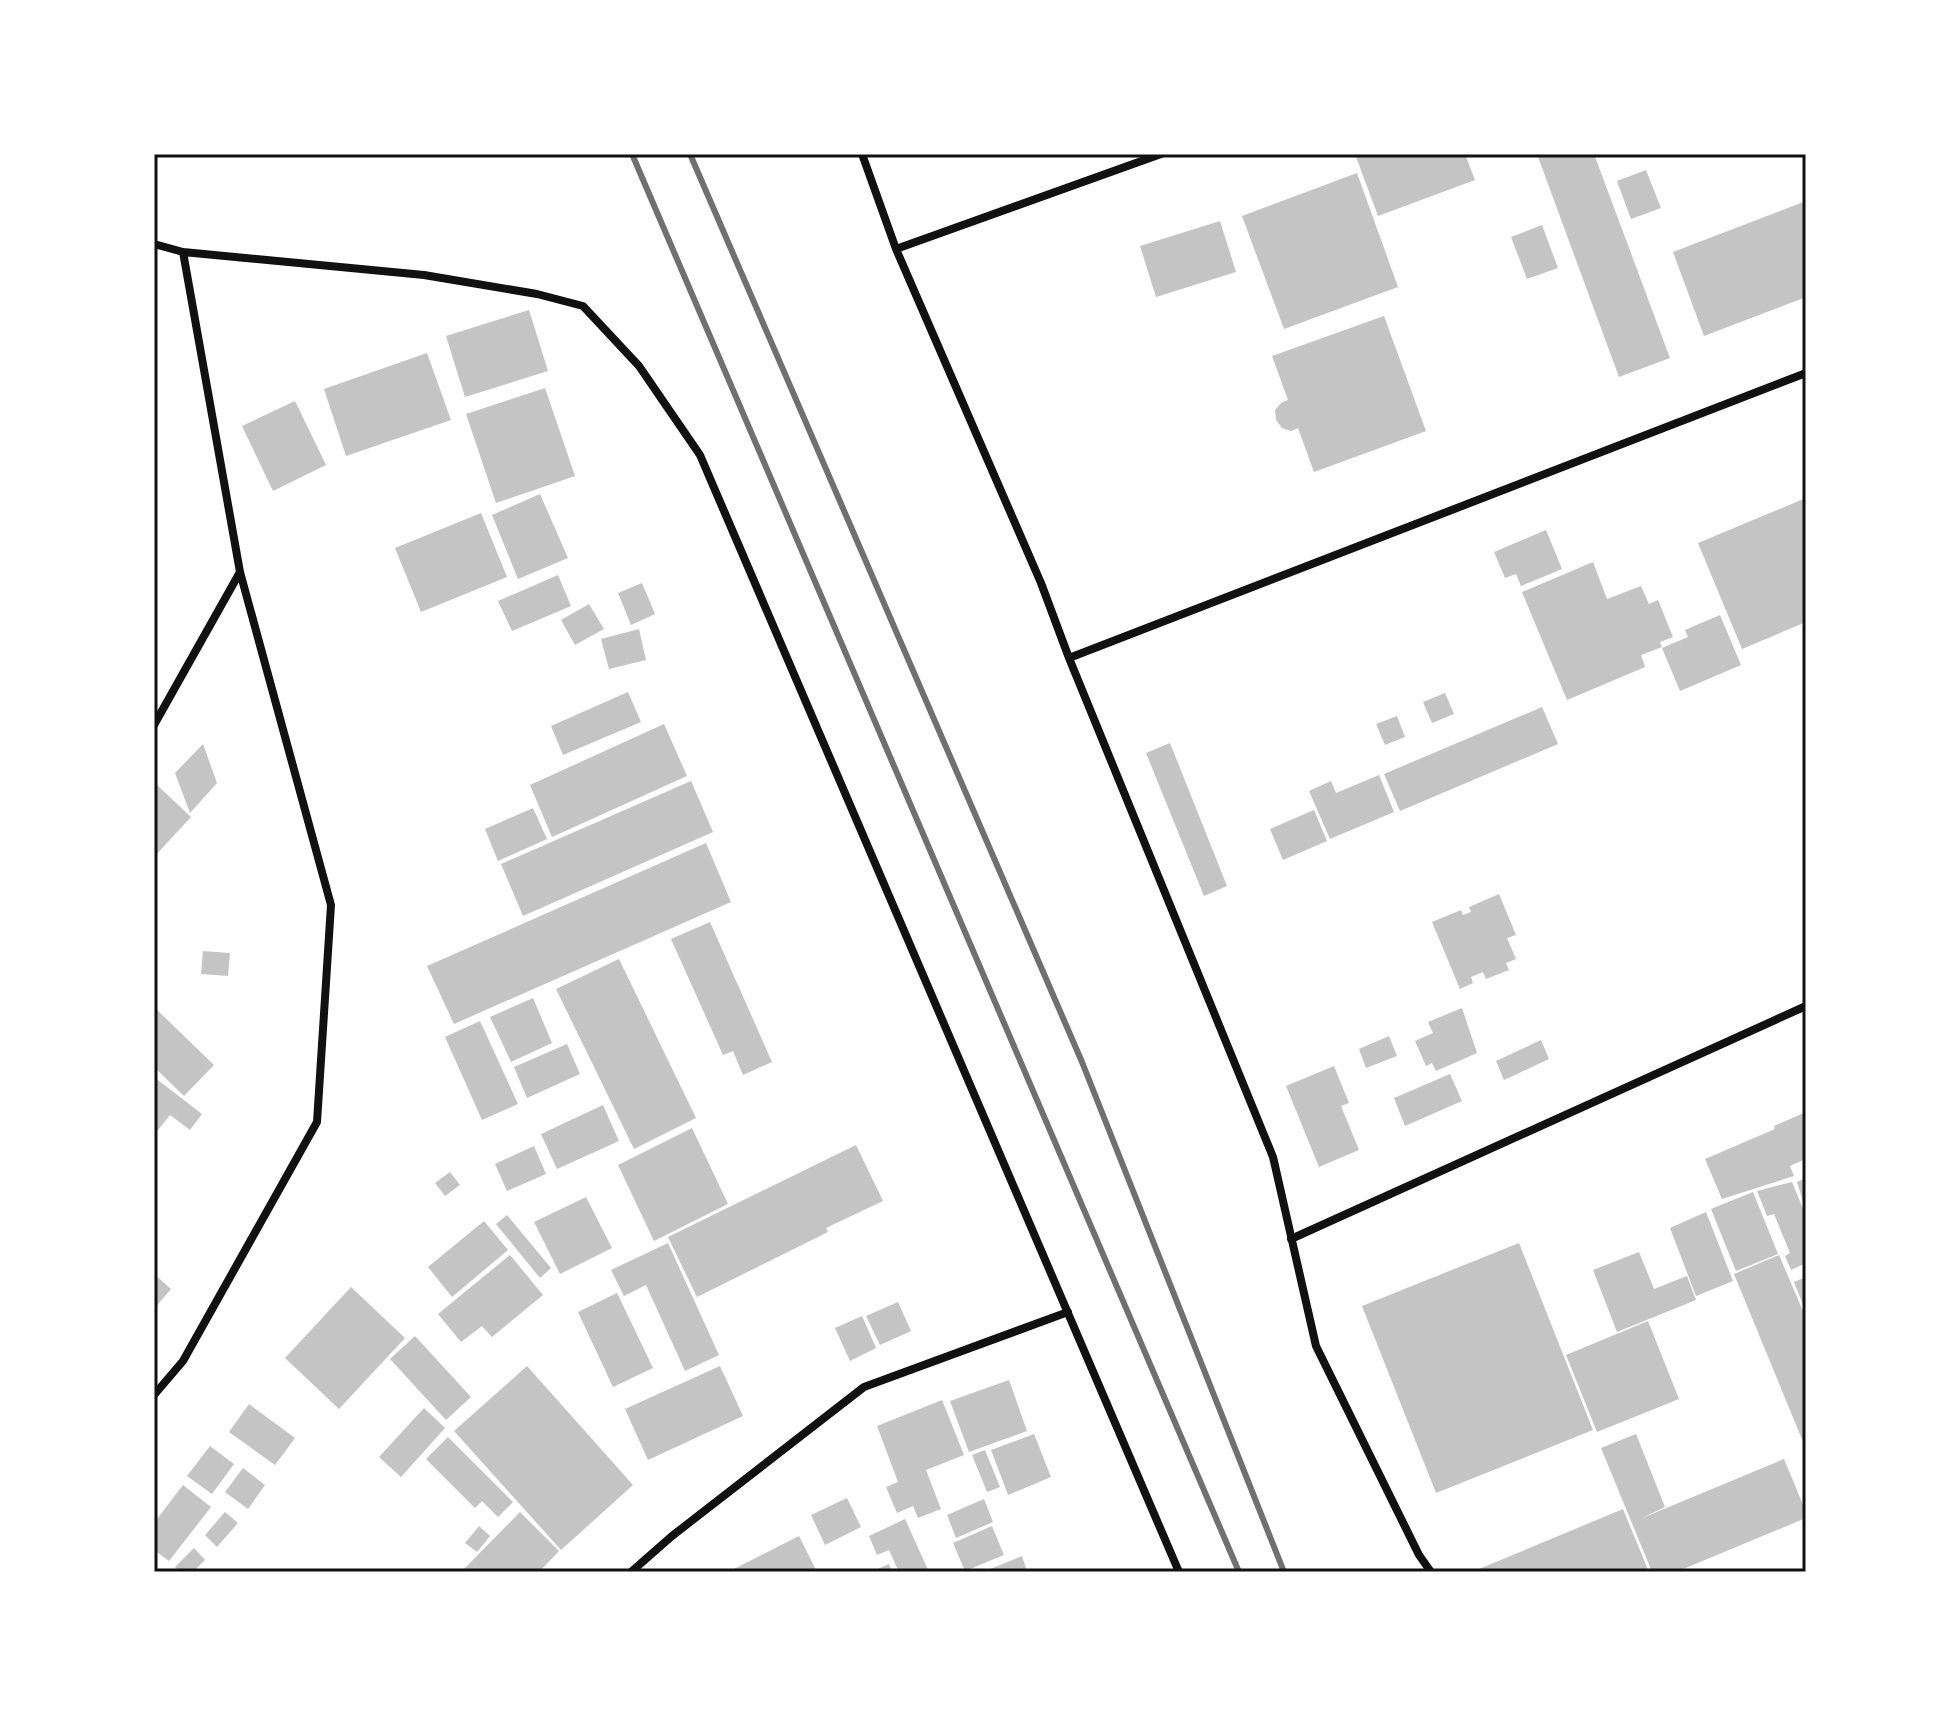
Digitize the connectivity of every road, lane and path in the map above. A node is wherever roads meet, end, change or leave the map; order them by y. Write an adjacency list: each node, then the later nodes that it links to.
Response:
1 (862, 154): 4 (street)
2 (1161, 154): 4 (street)
3 (154, 244): 5 (street)
4 (896, 249): 8 (street)
5 (183, 252): 7 (street); 12 (street)
6 (1806, 373): 8 (street)
7 (240, 572): 9 (street); 13 (street)
8 (1069, 658): 11 (street)
9 (154, 725)
10 (1806, 1006): 11 (street)
11 (1291, 1239): 16 (street)
12 (1068, 1312): 14 (street); 15 (street)
13 (154, 1395)
14 (631, 1572)
15 (1179, 1572)
16 (1431, 1572)

